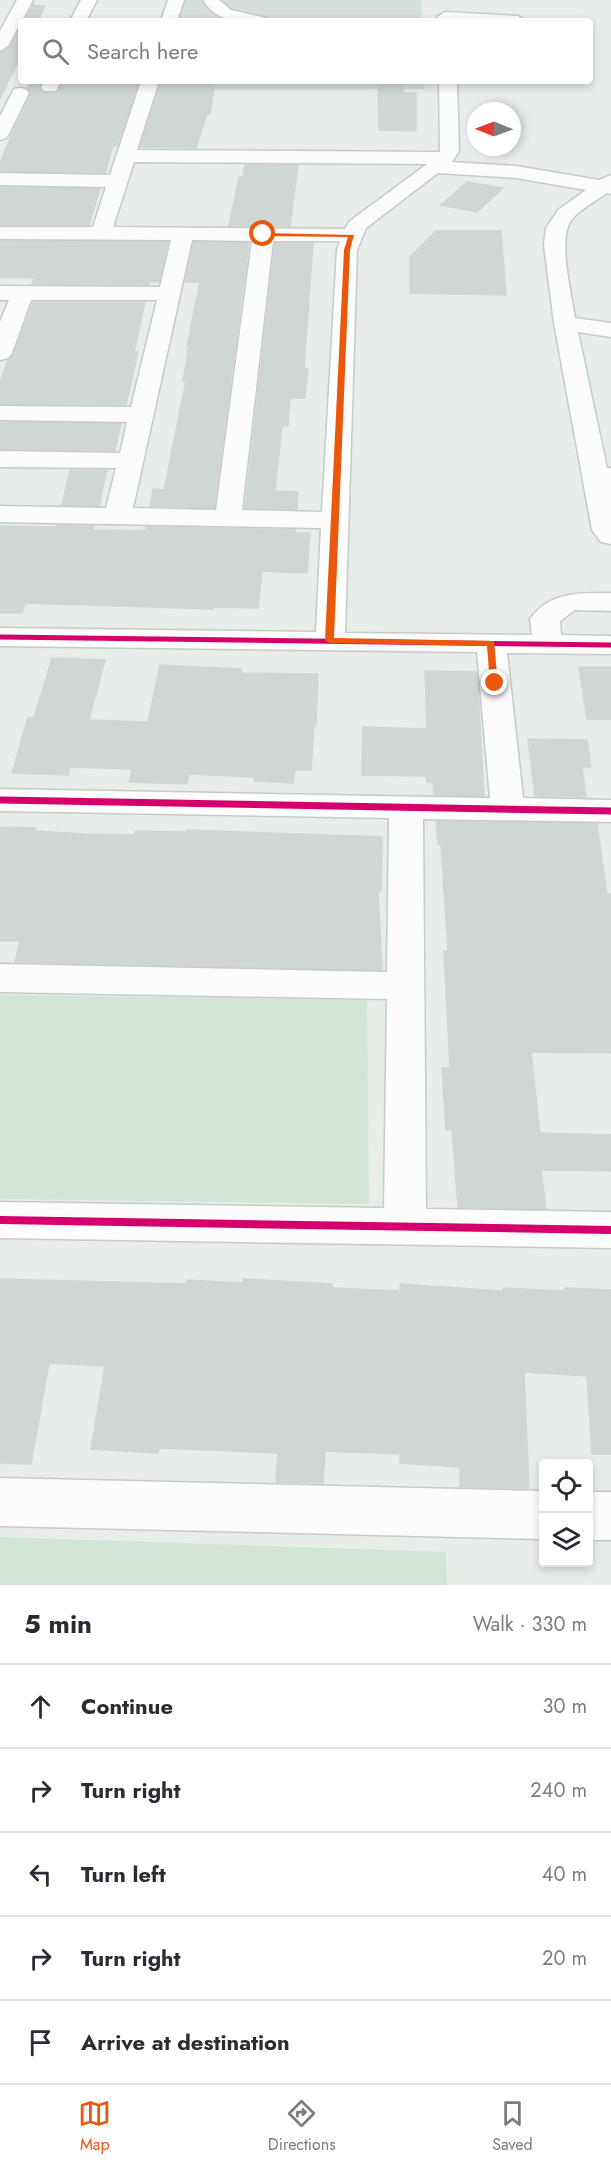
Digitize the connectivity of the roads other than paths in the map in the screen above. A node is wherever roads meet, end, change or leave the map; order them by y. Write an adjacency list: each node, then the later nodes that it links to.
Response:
1 (25, 0): 10 (street)
2 (89, 0): 6 (street)
3 (176, 0): 7 (street)
4 (211, 0): 8 (street)
5 (444, 0): 9 (street)
6 (80, 18)
7 (170, 18)
8 (247, 18)
9 (445, 18)
10 (0, 46)
11 (149, 84): 15 (street)
12 (448, 84): 16 (street)
13 (20, 93): 14 (street)
14 (0, 134)
15 (126, 156): 16 (street); 18 (street)
16 (440, 163): 19 (street); 24 (street)
17 (0, 179): 18 (street)
18 (118, 181): 21 (street)
19 (609, 185): 27 (street)
20 (0, 233): 21 (street)
21 (101, 234): 22 (street)
22 (183, 234): 23 (street); 26 (street)
23 (263, 234): 24 (street); 37 (street)
24 (351, 235): 38 (street)
25 (11, 293): 26 (street); 29 (street)
26 (169, 294): 31 (street)
27 (565, 323): 28 (street); 34 (street)
28 (611, 330)
29 (0, 353)
30 (0, 413): 31 (street)
31 (141, 415): 33 (street)
32 (0, 459): 33 (street)
33 (130, 461): 36 (street)
34 (603, 476): 39 (street)
35 (0, 514): 36 (street)
36 (118, 516): 37 (street)
37 (228, 518): 38 (street)
38 (336, 520): 42 (street)
39 (611, 536)
40 (611, 602): 44 (street)
41 (0, 637): 42 (street)
42 (330, 641): 43 (street)
43 (491, 643): 44 (street); 48 (street)
44 (547, 644): 45 (street)
45 (611, 645)
46 (0, 800): 47 (street)
47 (406, 807): 48 (street); 51 (street)
48 (508, 809): 49 (street)
49 (611, 811)
50 (0, 978): 51 (street)
51 (406, 986): 53 (street)
52 (0, 1220): 53 (street)
53 (405, 1227): 54 (street)
54 (611, 1230)
55 (0, 1502): 56 (street)
56 (539, 1515)
57 (593, 1516): 58 (street)
58 (611, 1516)

